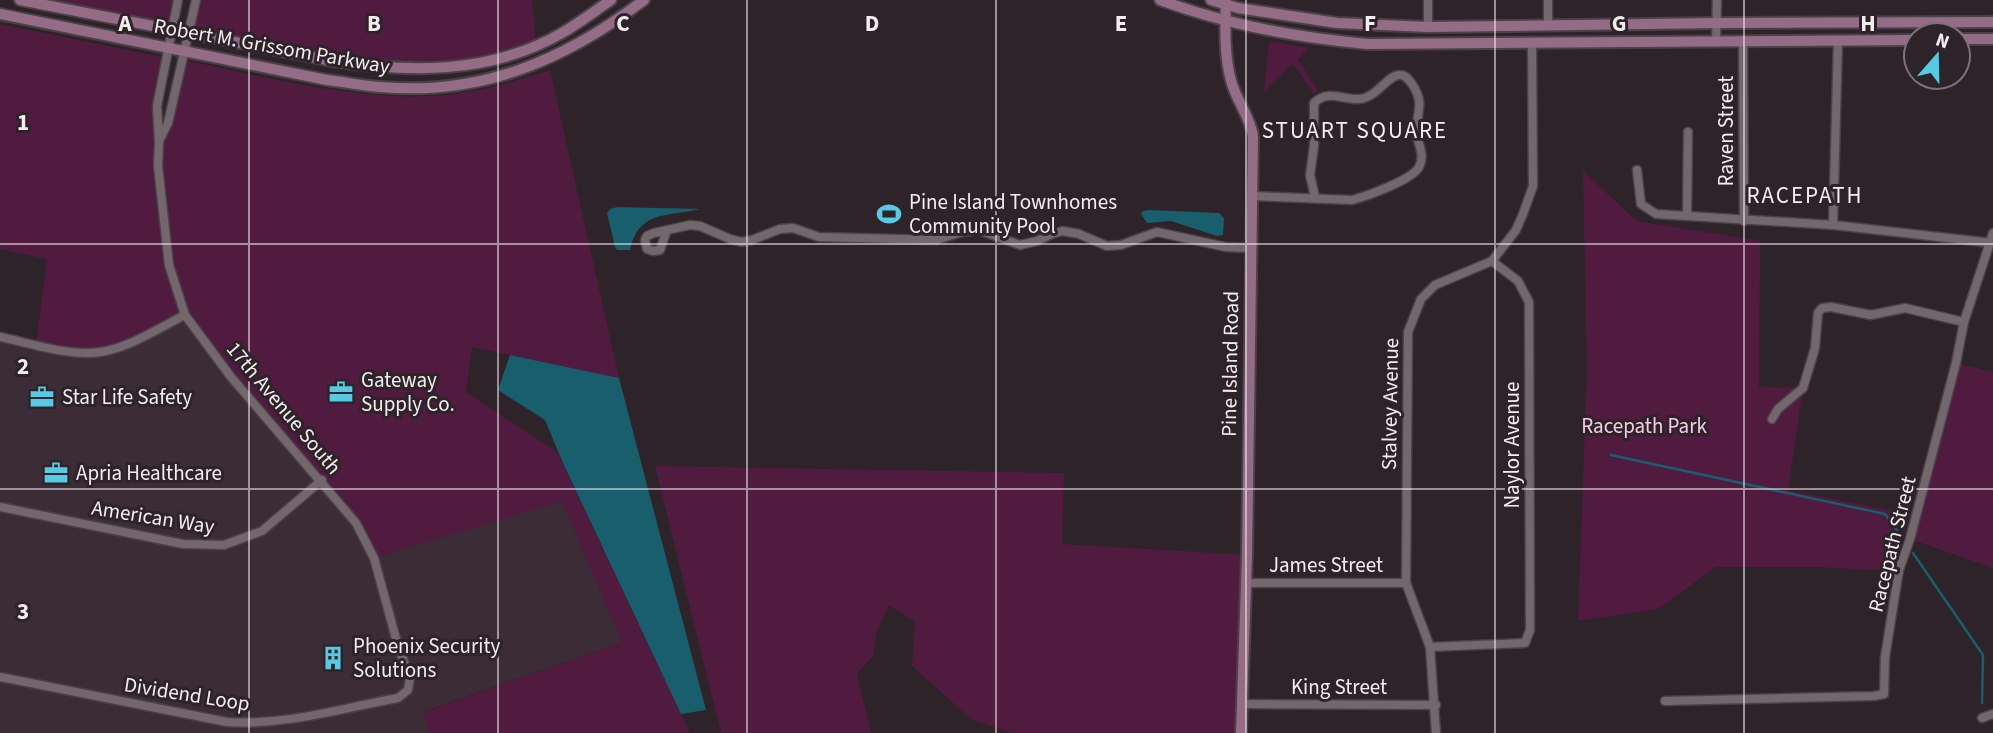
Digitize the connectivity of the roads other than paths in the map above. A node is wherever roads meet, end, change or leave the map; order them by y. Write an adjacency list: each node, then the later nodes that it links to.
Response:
1 (20, 0): 19 (main road, Robert M. Grissom Parkway)
2 (178, 0): 19 (street, 17th Avenue South)
3 (196, 0): 20 (street, 17th Avenue South)
4 (611, 0): 20 (main road, Robert M. Grissom Parkway)
5 (644, 0): 30 (main road, Robert M. Grissom Parkway)
6 (1160, 0): 13 (main road)
7 (1211, 0): 11 (main road)
8 (1428, 0): 18 (street)
9 (1548, 0): 16 (street)
10 (1717, 0): 15 (street)
11 (1226, 3): 13 (main road, Pine Island Road); 17 (main road)
12 (0, 14): 29 (main road, Robert M. Grissom Parkway)
13 (1226, 22): 27 (main road); 34 (main road, Pine Island Road)
14 (1993, 22): 15 (main road)
15 (1717, 23): 16 (main road); 25 (street)
16 (1548, 24): 18 (main road)
17 (1372, 25): 18 (main road); 27 (main road)
18 (1428, 27)
19 (173, 30): 20 (main road, Robert M. Grissom Parkway); 29 (street, 17th Avenue South)
20 (189, 33): 30 (street, 17th Avenue South)
21 (1972, 39): 22 (main road)
22 (1993, 39)
23 (1902, 40): 24 (main road)
24 (1838, 41): 26 (main road); 38 (street)
25 (1716, 42): 26 (main road); 28 (main road)
26 (1743, 42): 37 (street, Raven Street)
27 (1367, 44): 28 (main road)
28 (1532, 44): 43 (street, Stalvey Avenue)
29 (169, 48): 30 (main road, Robert M. Grissom Parkway); 32 (street, 17th Avenue South)
30 (185, 51): 32 (street, 17th Avenue South)
31 (1688, 132): 36 (street)
32 (159, 142): 44 (street, 17th Avenue South)
33 (1637, 170): 36 (street)
34 (1252, 196): 35 (street); 42 (main road, Pine Island Road)
35 (1315, 197): 35 (street)
36 (1687, 216): 37 (street)
37 (1744, 221): 38 (street)
38 (1833, 225): 41 (street)
39 (667, 230): 42 (street)
40 (1993, 233): 41 (street, Racepath Street)
41 (1992, 243): 45 (street, Racepath Street)
42 (1250, 248): 50 (main road, Pine Island Road)
43 (1492, 261): 51 (street, Stalvey Avenue); 52 (street, Naylor Avenue)
44 (185, 315): 46 (street); 48 (street, 17th Avenue South)
45 (1964, 322): 47 (street); 55 (street, Racepath Street)
46 (0, 337)
47 (1772, 419)
48 (322, 480): 49 (street, American Way); 54 (street, 17th Avenue South)
49 (0, 507)
50 (1245, 583): 51 (street, James Street); 56 (main road, Pine Island Road)
51 (1406, 583): 52 (street, Stalvey Avenue)
52 (1430, 647): 57 (street, Stalvey Avenue)
53 (0, 677): 54 (street, Dividend Loop)
54 (408, 690)
55 (1665, 701)
56 (1242, 704): 57 (street, King Street); 60 (main road, Pine Island Road)
57 (1436, 705): 61 (street, Stalvey Avenue)
58 (1993, 714): 59 (street)
59 (1982, 719)
60 (1241, 733)
61 (1436, 733)

